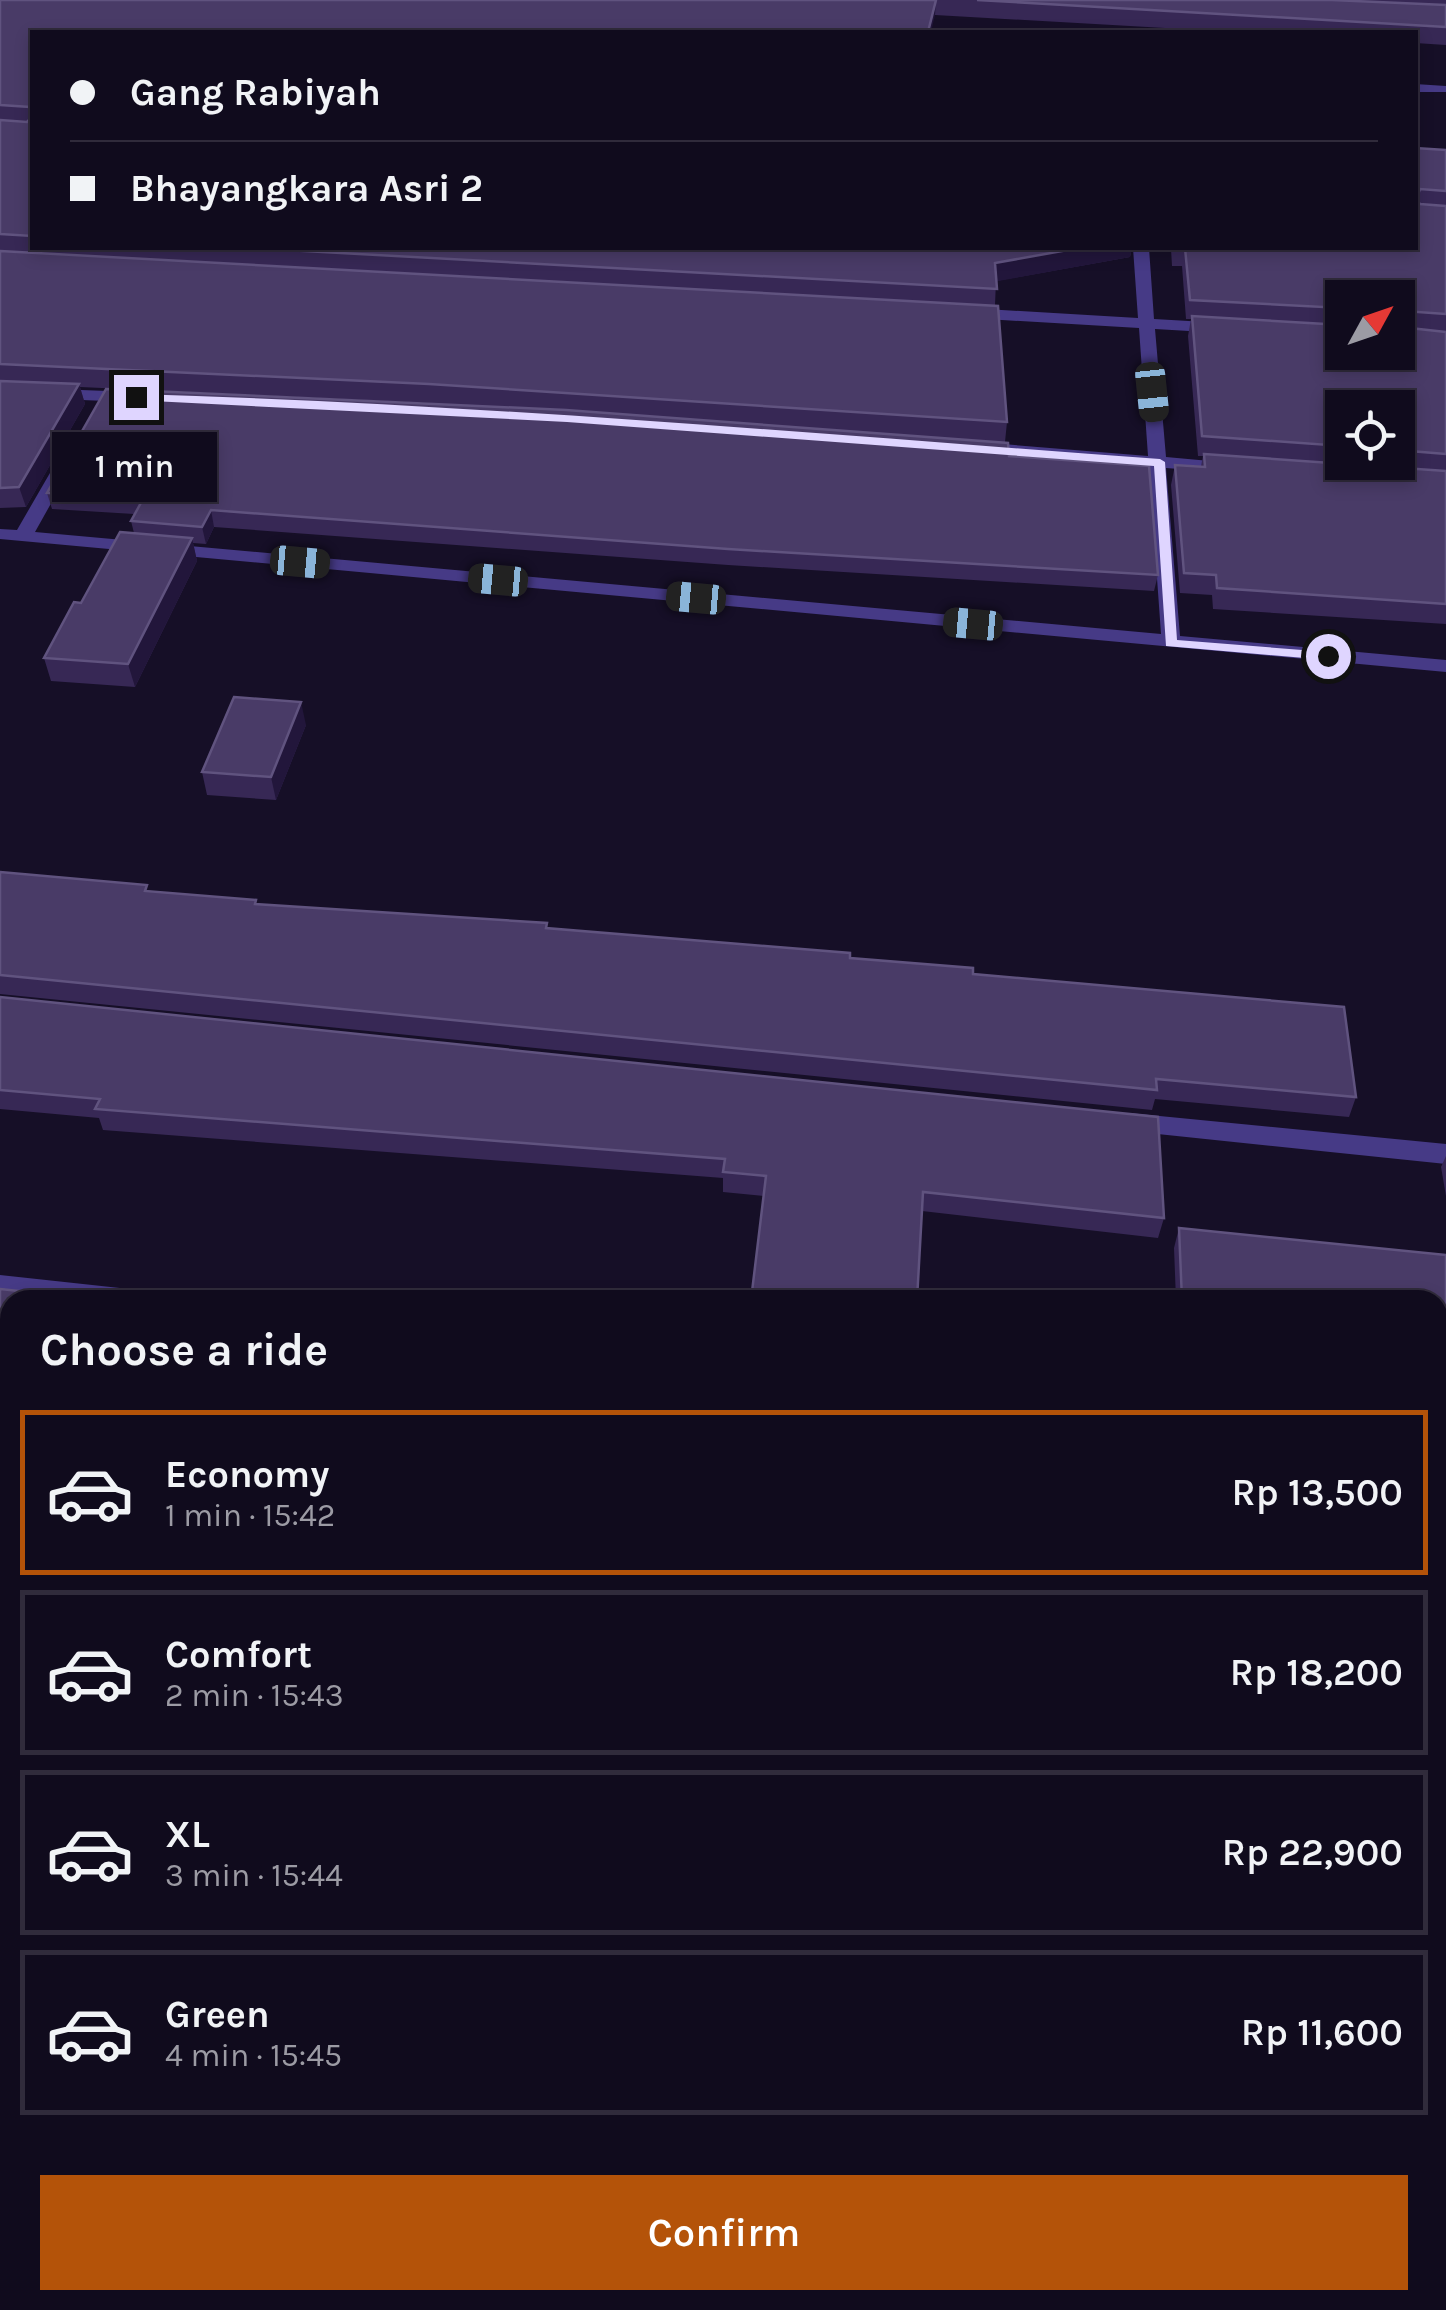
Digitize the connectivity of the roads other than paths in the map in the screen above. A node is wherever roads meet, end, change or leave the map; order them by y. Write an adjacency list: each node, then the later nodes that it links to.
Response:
1 (1418, 88): 2 (street)
2 (1440, 89)
3 (1141, 250): 5 (street)
4 (947, 312): 5 (street)
5 (1144, 322): 6 (street); 13 (street)
6 (1244, 329)
7 (0, 392): 8 (street)
8 (102, 396): 9 (street); 10 (street)
9 (152, 398)
10 (92, 414)
11 (964, 446): 13 (street)
12 (73, 448): 16 (street)
13 (1160, 462): 14 (street); 17 (street)
14 (1255, 469)
15 (0, 534): 16 (street)
16 (24, 536): 17 (street)
17 (1171, 643): 18 (street)
18 (1446, 666)
19 (1113, 1120): 20 (street)
20 (1446, 1154)
21 (0, 1286): 22 (street)
22 (37, 1290)

